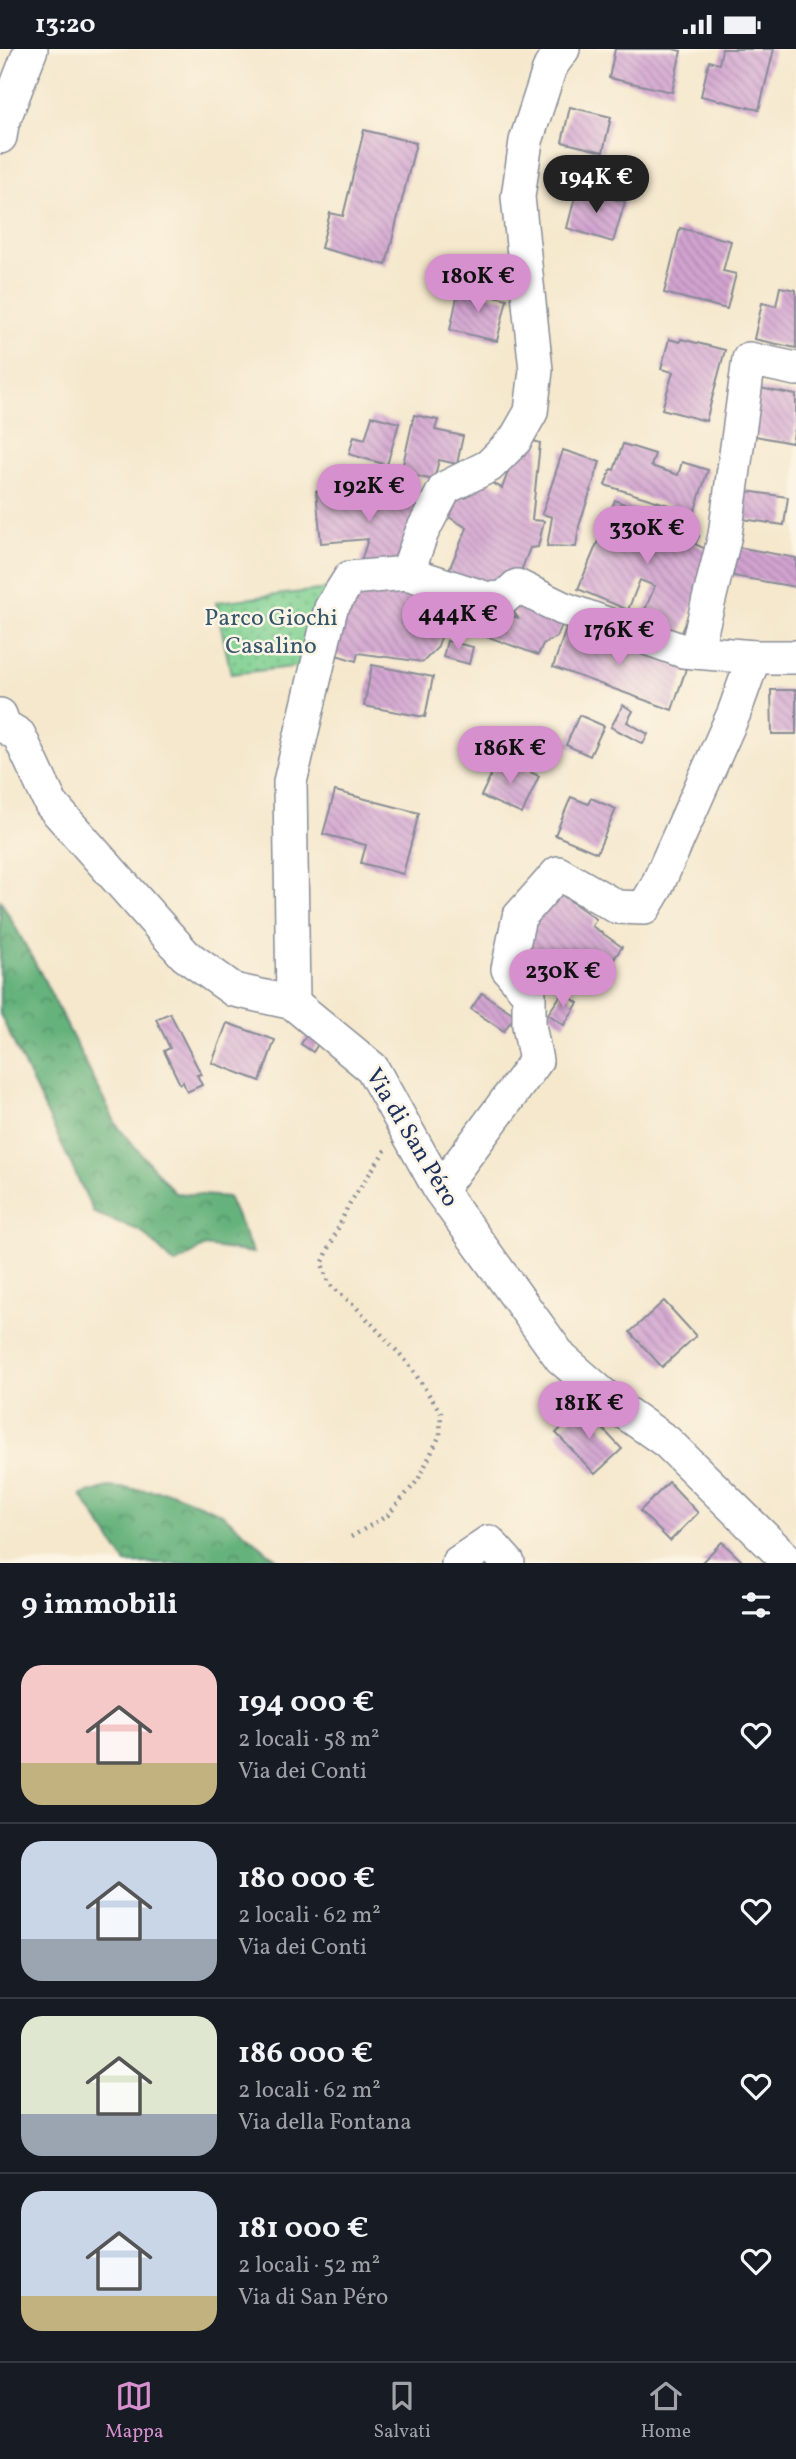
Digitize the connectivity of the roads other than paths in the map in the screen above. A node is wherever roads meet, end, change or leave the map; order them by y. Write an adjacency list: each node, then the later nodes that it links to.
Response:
1 (31, 49): 3 (street)
2 (563, 49): 5 (street)
3 (0, 137)
4 (796, 369): 6 (street)
5 (407, 573): 6 (street); 10 (street)
6 (696, 652): 7 (street)
7 (754, 657): 8 (street); 11 (street)
8 (796, 657)
9 (1, 724): 10 (street)
10 (293, 1003): 11 (street, Via di San Péro)
11 (440, 1190): 14 (street, Via di San Péro)
12 (458, 1563): 13 (street)
13 (508, 1563)
14 (790, 1563)

